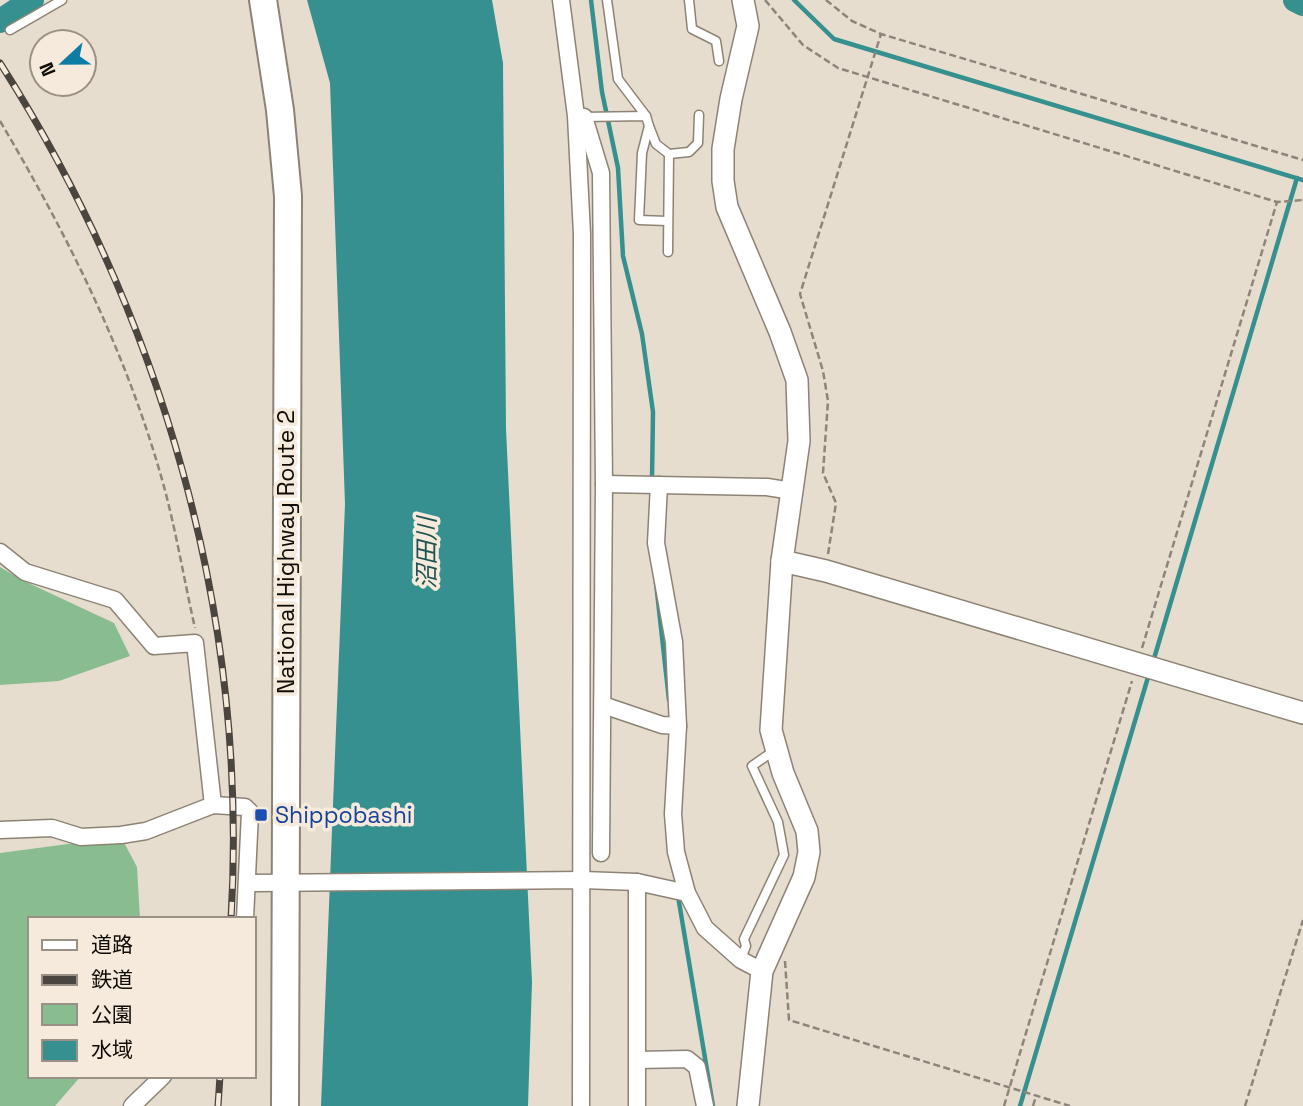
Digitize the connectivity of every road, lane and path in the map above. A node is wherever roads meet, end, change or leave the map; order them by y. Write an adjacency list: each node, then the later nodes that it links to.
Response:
1 (62, 0): 9 (lane)
2 (263, 0): 39 (highway, National Highway Route 2)
3 (561, 0): 14 (street)
4 (607, 0): 16 (lane)
5 (689, 0): 11 (lane)
6 (743, 0): 25 (street)
7 (765, 0): 12 (path)
8 (826, 0): 10 (path)
9 (10, 30)
10 (881, 34): 12 (path); 18 (path)
11 (719, 61)
12 (867, 76): 20 (path); 28 (path)
13 (699, 115): 17 (lane)
14 (580, 116): 16 (lane); 23 (street); 38 (street)
15 (0, 121): 29 (path)
16 (648, 121): 17 (lane); 21 (lane)
17 (669, 154): 21 (lane)
18 (1303, 160)
19 (1303, 200): 20 (path)
20 (1277, 202): 30 (path)
21 (667, 221): 22 (lane)
22 (668, 252)
23 (604, 484): 24 (street); 31 (street)
24 (659, 485): 25 (street); 33 (street)
25 (792, 491): 27 (street)
26 (0, 552): 29 (street)
27 (782, 561): 28 (street); 34 (street)
28 (826, 571): 30 (street)
29 (195, 643): 35 (street)
30 (1138, 663): 32 (street); 50 (path)
31 (603, 705): 33 (street); 37 (street)
32 (1303, 713)
33 (678, 726): 42 (street)
34 (775, 750): 45 (street); 46 (lane)
35 (212, 806): 36 (street); 41 (street)
36 (0, 830)
37 (601, 853)
38 (578, 880): 39 (street); 40 (street); 54 (street)
39 (293, 882): 41 (street); 53 (highway, National Highway Route 2)
40 (638, 882): 42 (street); 48 (street)
41 (248, 883): 43 (street)
42 (687, 893): 46 (street)
43 (245, 917)
44 (1303, 920): 61 (path)
45 (775, 938): 47 (street); 50 (path)
46 (741, 960): 47 (street)
47 (762, 971): 57 (street)
48 (638, 1060): 55 (street); 56 (street)
49 (161, 1078): 52 (street)
50 (1009, 1089): 51 (path); 58 (path)
51 (1036, 1096): 59 (path); 60 (path)
52 (132, 1106)
53 (285, 1106)
54 (581, 1106)
55 (638, 1106)
56 (705, 1106)
57 (748, 1106)
58 (1004, 1106)
59 (1034, 1106)
60 (1070, 1106)
61 (1245, 1106)

